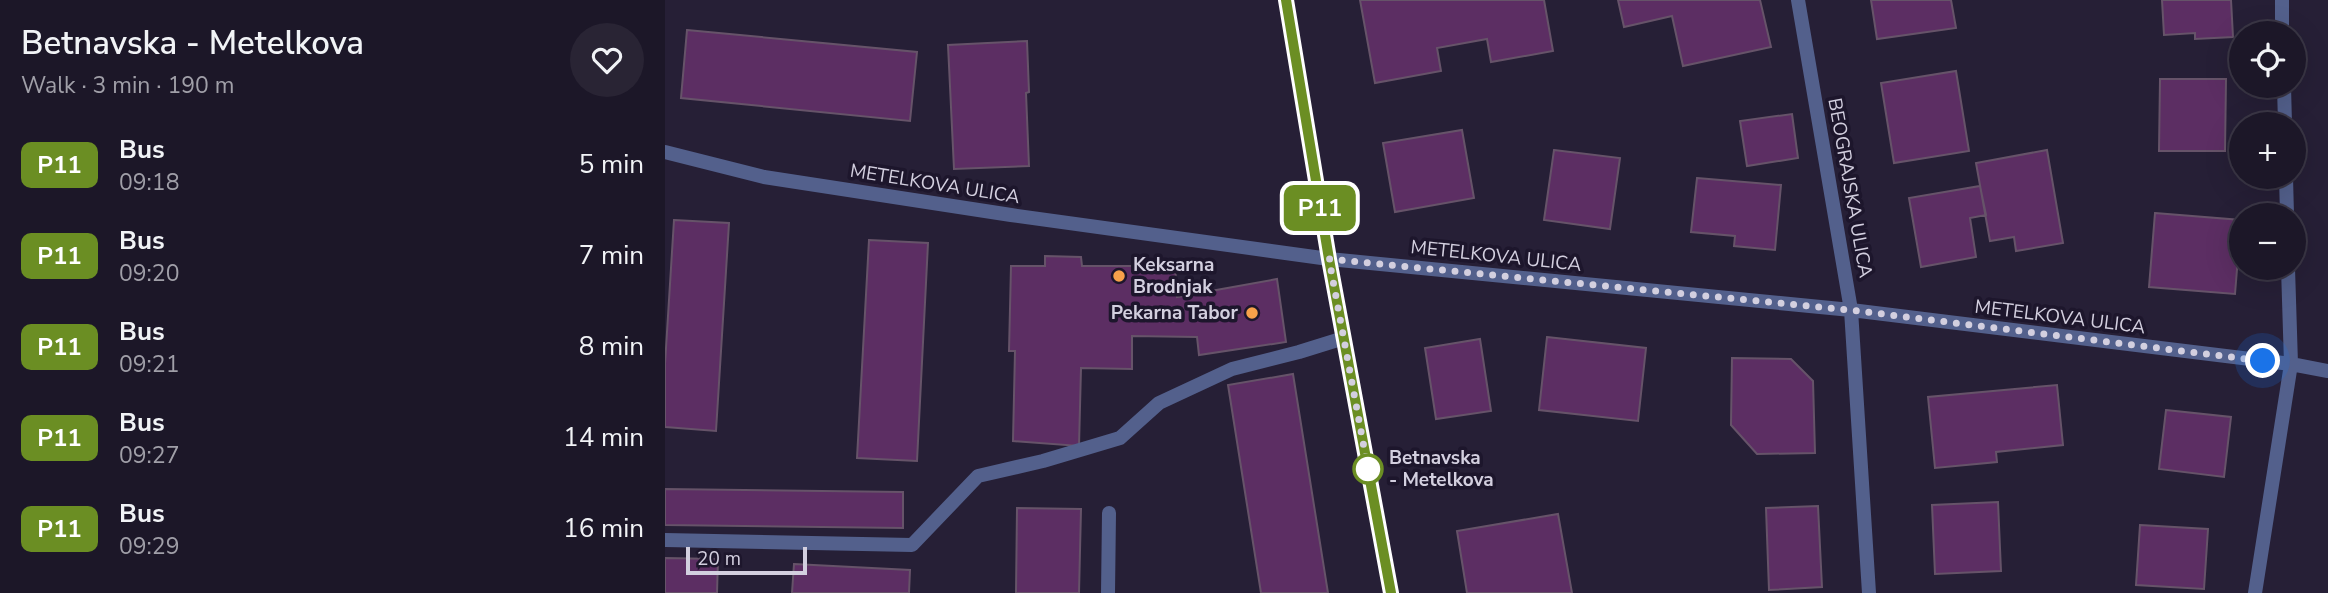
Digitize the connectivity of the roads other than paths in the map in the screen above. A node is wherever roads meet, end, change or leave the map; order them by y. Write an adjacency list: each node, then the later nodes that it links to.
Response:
1 (1286, 0): 6 (street)
2 (1798, 0): 8 (street, BEOGRAJSKA ULICA)
3 (2281, 0): 4 (street)
4 (2282, 21)
5 (665, 152): 6 (street, METELKOVA ULICA)
6 (1329, 259): 8 (street, METELKOVA ULICA); 9 (street)
7 (2288, 280): 10 (street)
8 (1850, 310): 10 (street, METELKOVA ULICA); 16 (street, BEOGRAJSKA ULICA)
9 (1344, 338): 13 (street); 15 (street)
10 (2291, 364): 11 (street, METELKOVA ULICA); 17 (street)
11 (2328, 371)
12 (1109, 513): 14 (street)
13 (665, 540)
14 (1108, 593)
15 (1391, 593)
16 (1869, 593)
17 (2255, 593)

